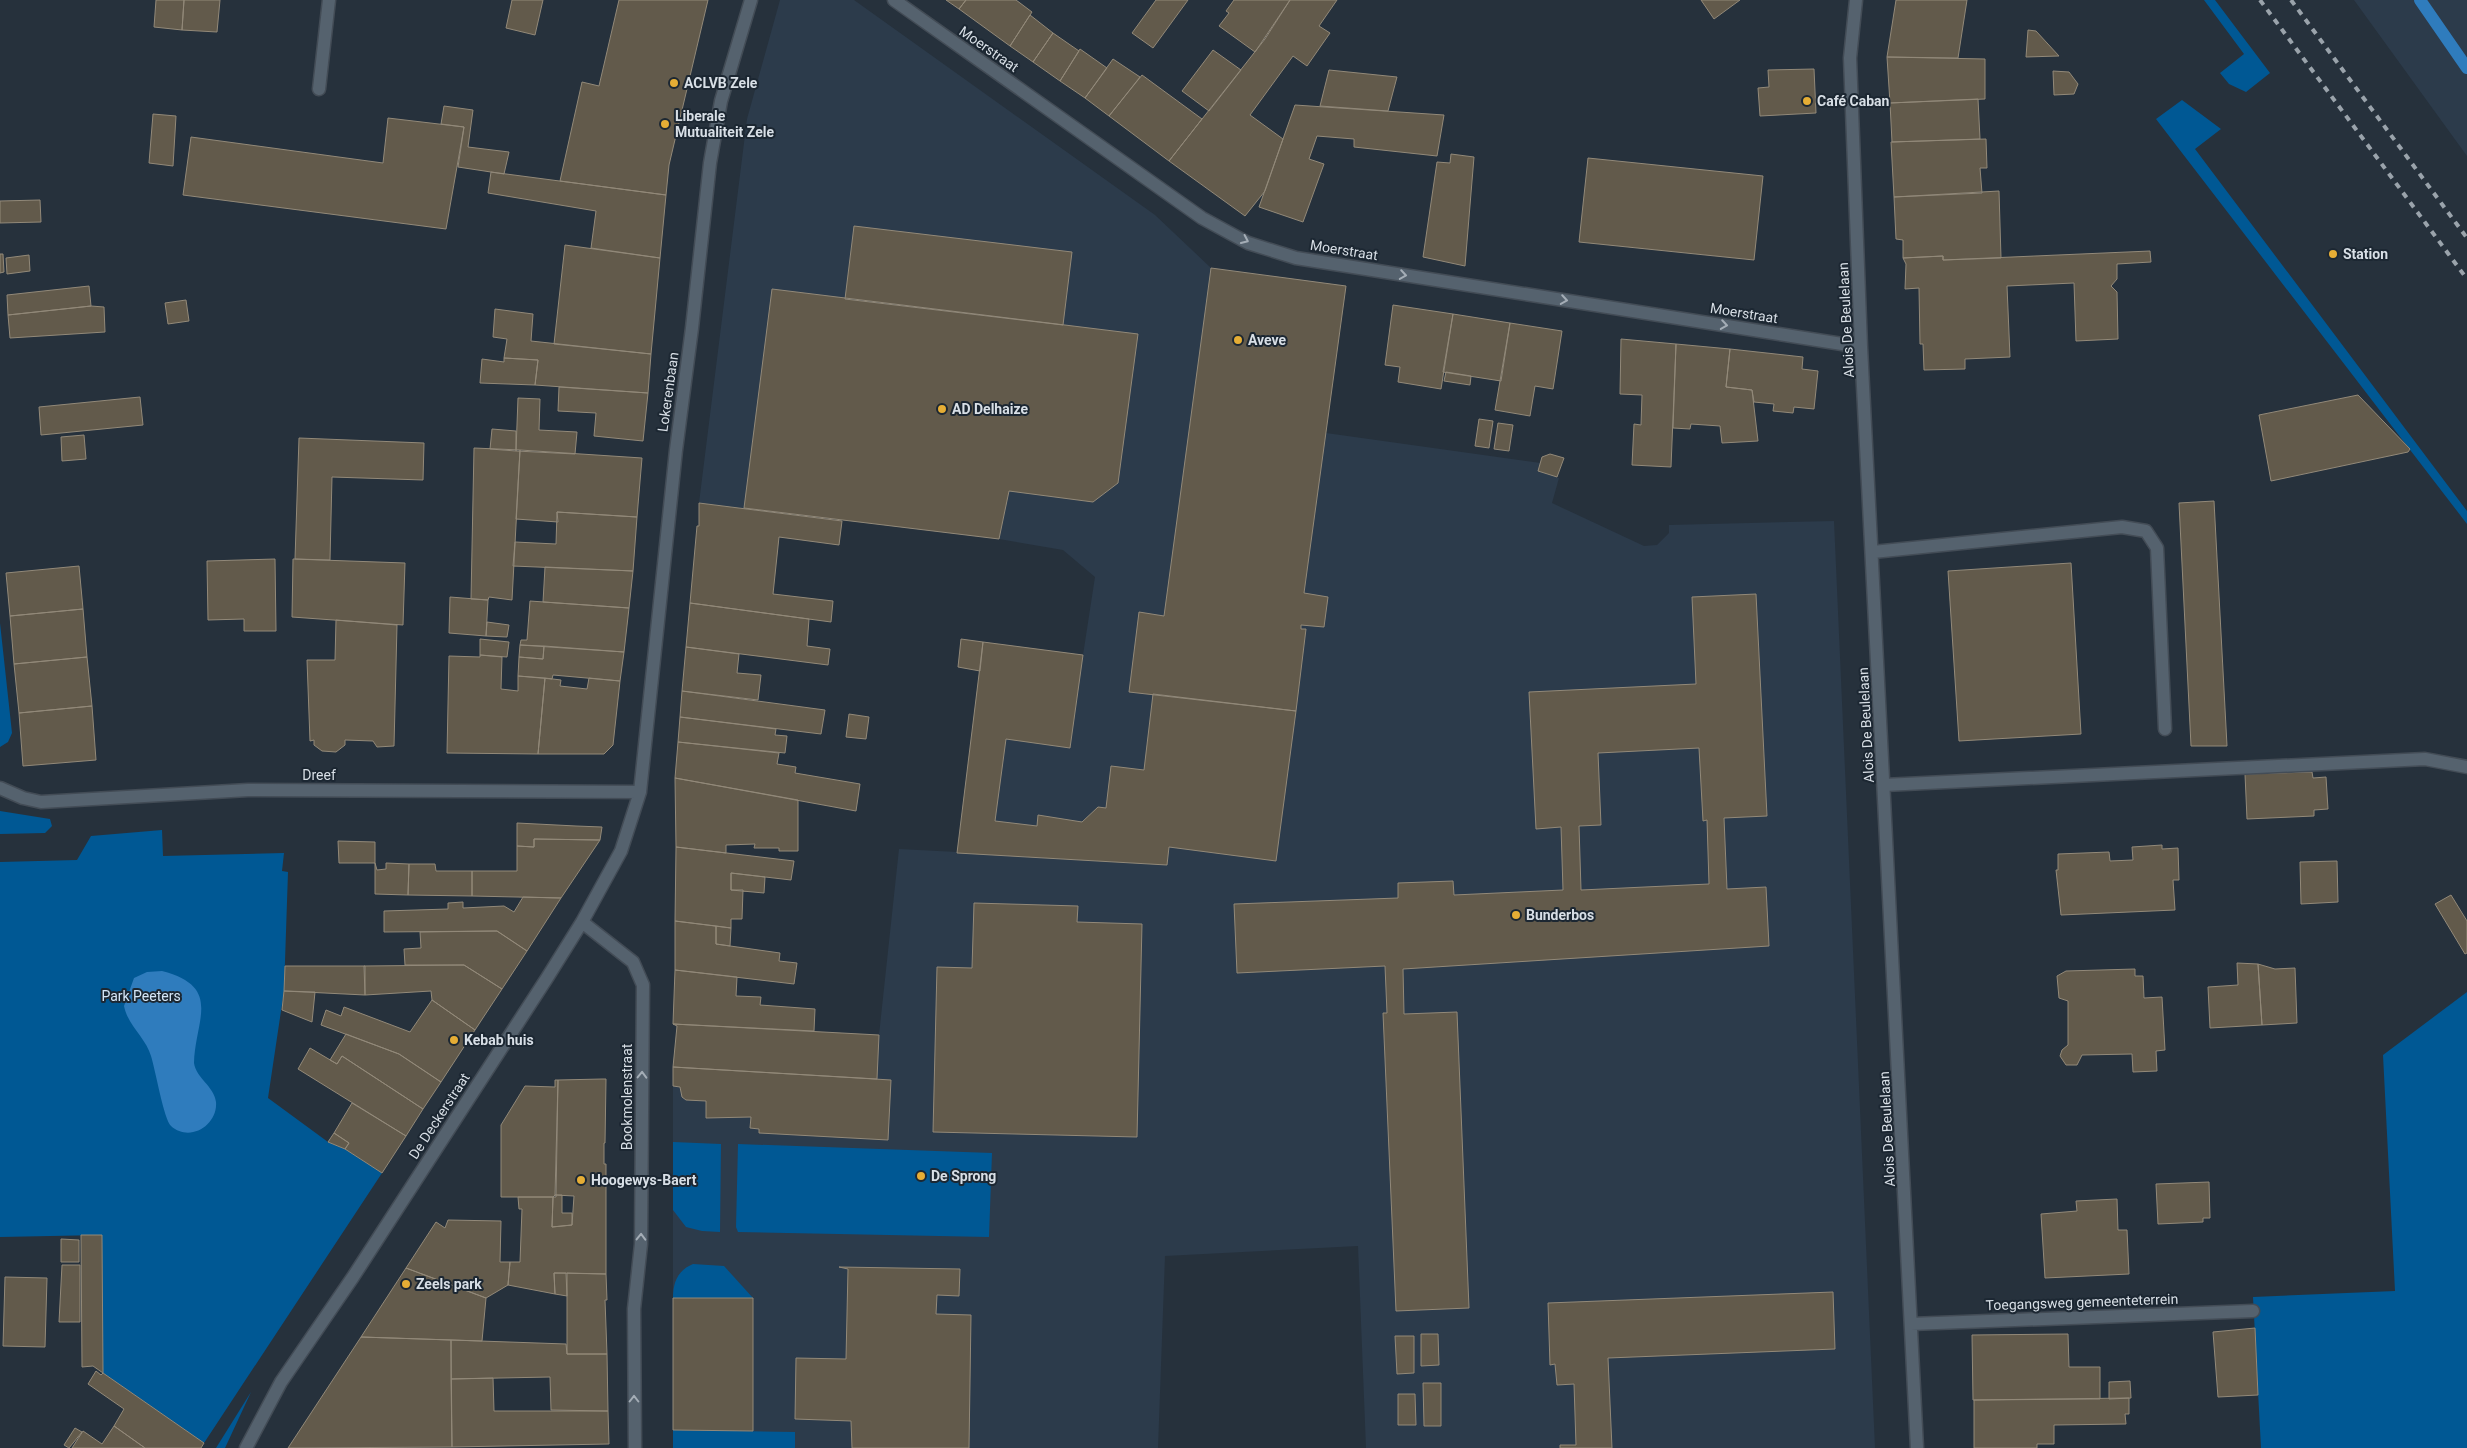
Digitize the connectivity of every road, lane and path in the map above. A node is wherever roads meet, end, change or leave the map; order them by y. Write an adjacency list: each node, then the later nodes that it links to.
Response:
1 (329, 0): 5 (street)
2 (751, 0): 12 (street, Lokerenbaan)
3 (894, 0): 6 (street, Moerstraat, one-way to 6)
4 (1856, 0): 6 (street, Alois De Beulelaan)
5 (318, 89)
6 (1862, 347): 7 (street, Alois De Beulelaan)
7 (1873, 552): 8 (street); 10 (street, Alois De Beulelaan)
8 (2165, 729)
9 (2467, 767): 10 (street)
10 (1884, 785): 15 (street, Alois De Beulelaan)
11 (0, 788): 12 (street, Dreef)
12 (640, 792): 13 (street, De Deckerstraat)
13 (582, 922): 16 (street, De Deckerstraat); 17 (street, Bookmolenstraat, one-way to 13)
14 (2253, 1311): 15 (street, Toegangsweg gemeenteterrein)
15 (1911, 1324): 18 (street, Alois De Beulelaan)
16 (246, 1448)
17 (634, 1448)
18 (1917, 1448)

